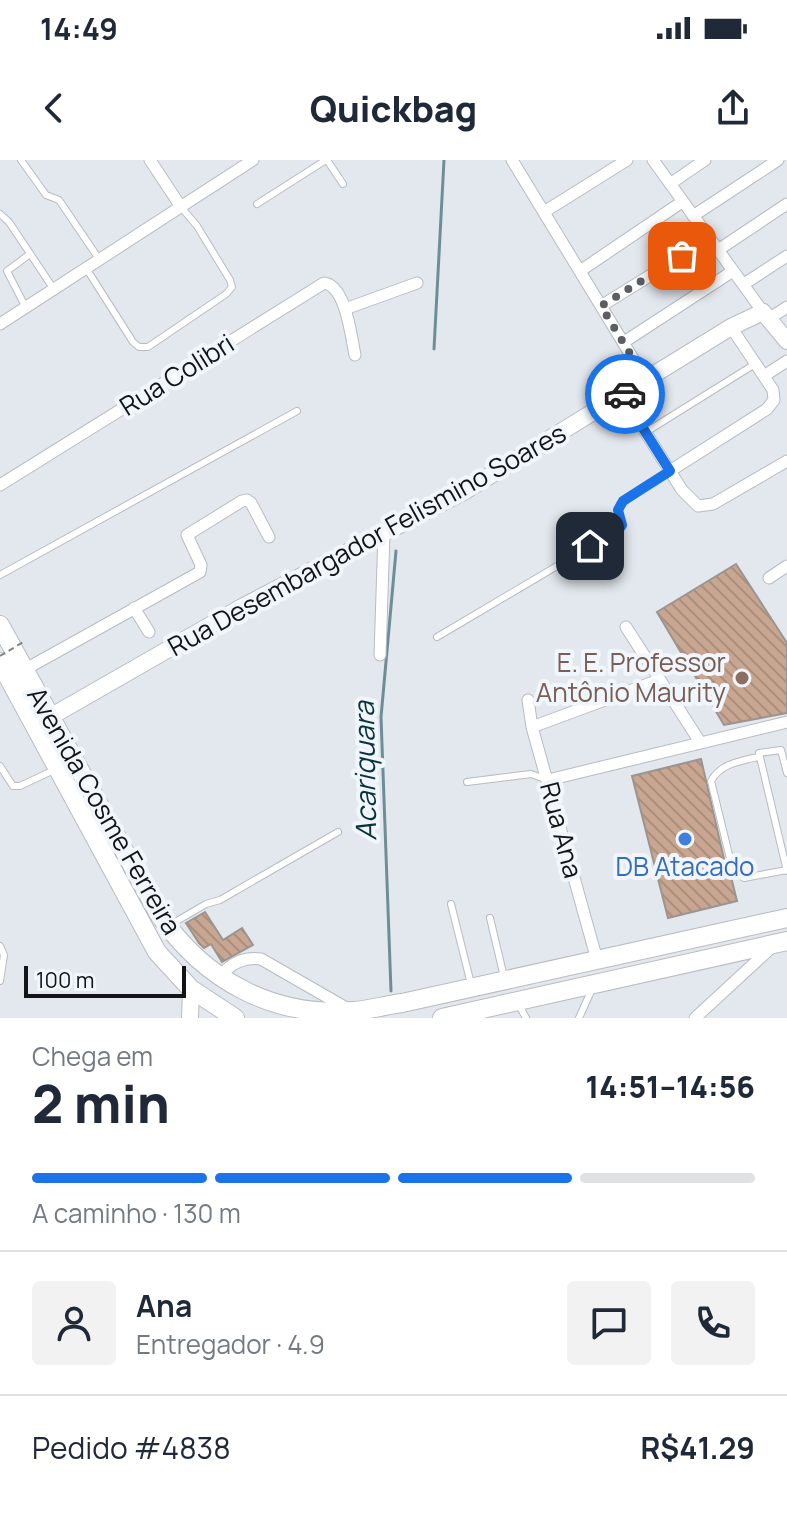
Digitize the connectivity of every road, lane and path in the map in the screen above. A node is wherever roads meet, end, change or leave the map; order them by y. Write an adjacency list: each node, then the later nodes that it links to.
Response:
1 (21, 160): 23 (lane)
2 (150, 160): 15 (street)
3 (253, 160): 15 (street)
4 (326, 160): 10 (lane); 13 (lane)
5 (512, 160): 16 (street)
6 (627, 160): 16 (street)
7 (653, 160): 11 (street)
8 (705, 160): 11 (street)
9 (778, 160): 18 (street)
10 (343, 184)
11 (670, 184): 12 (street)
12 (682, 202): 18 (street); 25 (street)
13 (257, 204)
14 (787, 204): 20 (street)
15 (181, 207): 23 (street); 24 (lane)
16 (544, 212): 25 (street)
17 (0, 214): 21 (lane)
18 (693, 216): 19 (street)
19 (709, 239): 20 (street); 31 (street)
20 (718, 250): 26 (street)
21 (30, 254): 29 (lane); 30 (lane)
22 (787, 256): 28 (street)
23 (99, 259): 24 (street)
24 (86, 268): 29 (street)
25 (580, 271): 31 (street)
26 (733, 271): 28 (street); 38 (street)
27 (417, 283): 33 (street)
28 (744, 284): 34 (street)
29 (53, 288): 30 (street)
30 (25, 306): 35 (street)
31 (601, 306): 38 (street)
32 (787, 307): 34 (street)
33 (345, 309): 39 (street); 49 (street, Rua Colibri)
34 (767, 315): 36 (street, Rua Desembargador Felismino Soares); 37 (street)
35 (0, 324)
36 (731, 327): 41 (street); 43 (street, Rua Desembargador Felismino Soares)
37 (787, 341)
38 (624, 342): 43 (street)
39 (355, 355)
40 (787, 361): 42 (street)
41 (755, 364): 42 (street); 46 (lane)
42 (764, 376): 48 (street)
43 (646, 380): 44 (street, Rua Desembargador Felismino Soares)
44 (622, 395): 46 (street); 50 (street, Rua Desembargador Felismino Soares)
45 (297, 411): 53 (lane)
46 (646, 432): 48 (street)
47 (787, 461): 48 (street)
48 (670, 471): 59 (lane)
49 (0, 485)
50 (384, 533): 61 (street); 67 (street, Rua Desembargador Felismino Soares)
51 (269, 537): 55 (street)
52 (787, 566): 54 (street)
53 (0, 575)
54 (769, 578)
55 (134, 608): 58 (street); 64 (street)
56 (0, 625): 64 (main road, Avenida Cosme Ferreira)
57 (626, 627): 65 (street)
58 (149, 632)
59 (437, 637)
60 (25, 641): 62 (path, bridge)
61 (380, 655)
62 (0, 656)
63 (0, 662): 73 (main road, Avenida Cosme Ferreira)
64 (24, 670): 67 (main road, Avenida Cosme Ferreira)
65 (659, 680): 69 (street); 70 (street)
66 (528, 700): 69 (street, Rua Ana)
67 (50, 717): 82 (main road, Avenida Cosme Ferreira)
68 (787, 722): 70 (street)
69 (532, 727): 75 (street, Rua Ana)
70 (700, 742): 75 (street)
71 (758, 757): 74 (lane); 78 (lane); 78 (lane)
72 (0, 766): 73 (lane)
73 (57, 769): 91 (main road, Avenida Cosme Ferreira)
74 (787, 773)
75 (548, 780): 76 (lane); 85 (street, Rua Ana)
76 (467, 782)
77 (338, 832): 82 (lane)
78 (787, 870)
79 (451, 904): 90 (lane)
80 (780, 917): 85 (main road, Avenida Cosme Ferreira)
81 (490, 918): 87 (lane)
82 (167, 927): 86 (main road, Avenida Cosme Ferreira)
83 (781, 943): 89 (main road); 98 (street)
84 (0, 946): 88 (lane)
85 (597, 960): 87 (main road, Avenida Cosme Ferreira)
86 (221, 978): 93 (main road, Avenida Cosme Ferreira); 93 (street)
87 (505, 980): 90 (main road, Avenida Cosme Ferreira)
88 (0, 981)
89 (594, 984): 92 (main road); 97 (lane)
90 (472, 988): 93 (main road, Avenida Cosme Ferreira)
91 (191, 989): 94 (street); 95 (main road, Avenida Cosme Ferreira)
92 (522, 1010): 96 (main road)
93 (352, 1011)
94 (190, 1018)
95 (235, 1018)
96 (442, 1018)
97 (579, 1018)
98 (695, 1018)

